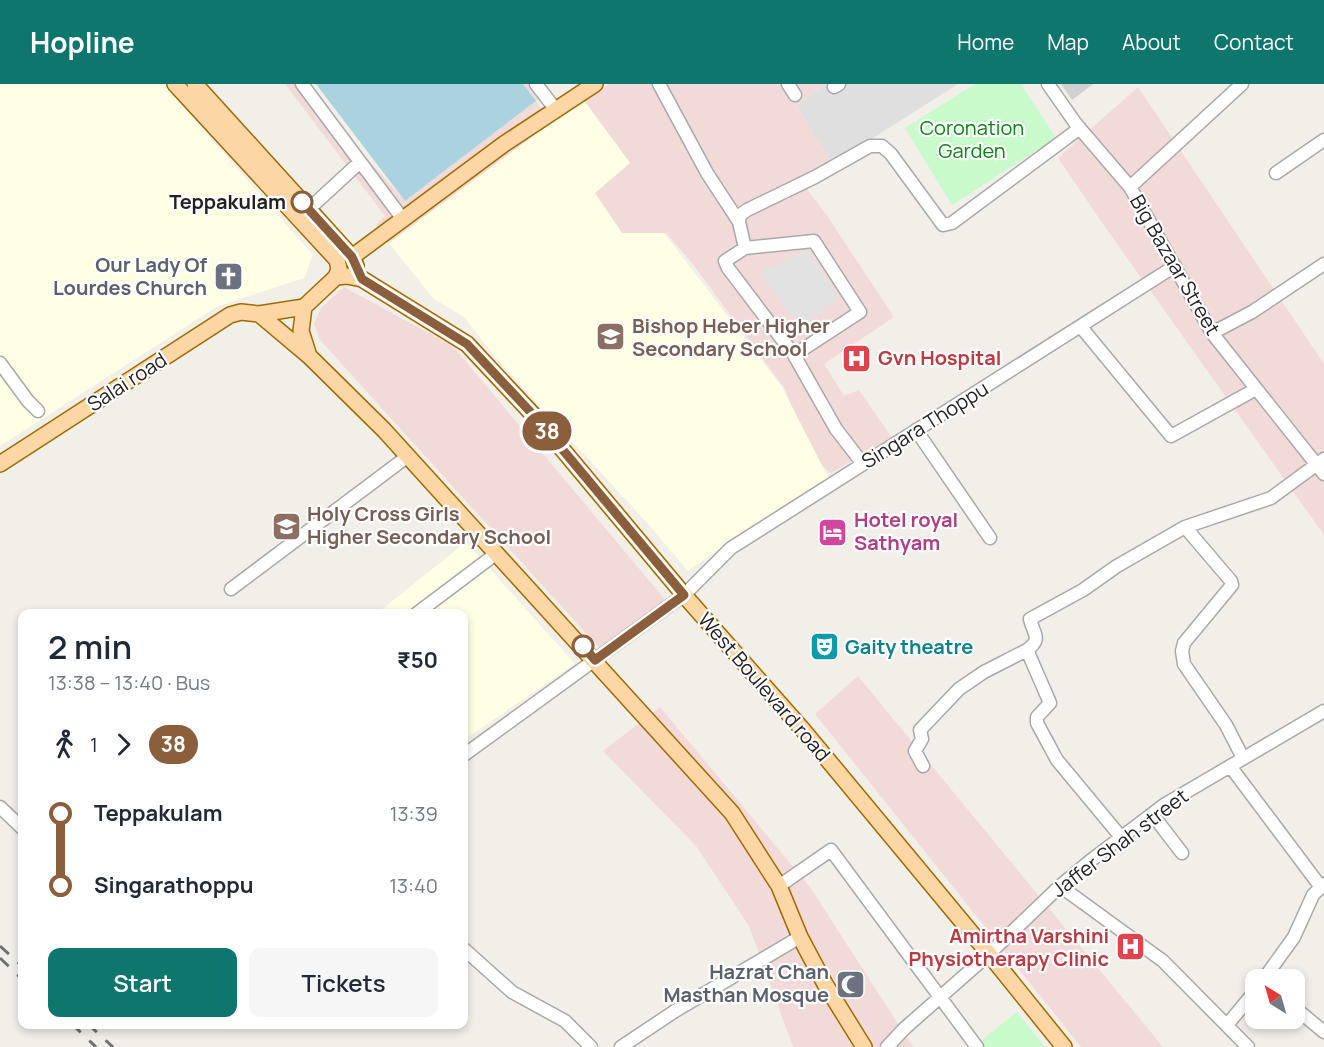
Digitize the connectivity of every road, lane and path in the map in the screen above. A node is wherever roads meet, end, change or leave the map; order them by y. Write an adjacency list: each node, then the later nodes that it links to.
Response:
1 (175, 84): 22 (main road)
2 (195, 84): 15 (main road)
3 (302, 84): 12 (street)
4 (536, 84): 9 (street)
5 (595, 84): 9 (main road)
6 (659, 84): 17 (street)
7 (1048, 84): 10 (street, Big Bazaar Street)
8 (1242, 84): 14 (street)
9 (556, 110): 16 (main road)
10 (1080, 128): 14 (street, Big Bazaar Street); 17 (street)
11 (1324, 140): 13 (street)
12 (360, 162): 15 (street); 16 (street)
13 (1276, 173)
14 (1131, 187): 21 (street, Big Bazaar Street)
15 (309, 209): 19 (main road)
16 (402, 218): 19 (main road)
17 (739, 222): 18 (street)
18 (745, 248): 29 (street); 29 (street)
19 (352, 257): 23 (main road)
20 (1324, 264): 27 (street)
21 (1174, 266): 26 (street, Singara Thoppu); 27 (street, Big Bazaar Street)
22 (336, 277): 23 (main road); 24 (main road)
23 (362, 279): 42 (main road, West Boulevard road)
24 (304, 307): 25 (main road, Salai road); 28 (main road)
25 (259, 314): 28 (main road); 35 (main road, Salai road)
26 (1081, 327): 31 (street); 33 (street, Singara Thoppu)
27 (1212, 333): 31 (street, Big Bazaar Street)
28 (309, 356): 34 (main road)
29 (794, 356): 36 (street)
30 (0, 363): 32 (street)
31 (1256, 389): 37 (street, Big Bazaar Street)
32 (38, 411)
33 (916, 430): 36 (street, Singara Thoppu); 39 (street)
34 (408, 456): 40 (main road); 41 (street)
35 (0, 464)
36 (863, 464): 42 (street, Singara Thoppu)
37 (1322, 466): 38 (street)
38 (1185, 527): 44 (street); 48 (street)
39 (990, 538)
40 (497, 553): 43 (street); 45 (main road)
41 (231, 589)
42 (684, 595): 45 (street, Singara Thoppu); 61 (main road, West Boulevard road)
43 (423, 609)
44 (1027, 650): 49 (street); 54 (street)
45 (595, 660): 47 (street, Singara Thoppu); 57 (main road)
46 (1324, 711): 48 (street, Jaffer Shah street)
47 (468, 752)
48 (1243, 758): 50 (street, Jaffer Shah street)
49 (923, 766)
50 (1230, 766): 52 (street, Jaffer Shah street); 56 (street)
51 (0, 807): 53 (street)
52 (1152, 814): 54 (street, Jaffer Shah street); 55 (street)
53 (18, 824)
54 (1121, 837): 58 (street, Jaffer Shah street)
55 (1182, 853)
56 (1322, 885): 62 (street)
57 (778, 886): 59 (main road); 63 (street)
58 (1060, 886): 61 (street, Jaffer Shah street); 66 (street)
59 (800, 937): 69 (street); 70 (main road)
60 (468, 952): 68 (street)
61 (989, 954): 63 (street, Jaffer Shah street); 73 (main road, West Boulevard road)
62 (1271, 969)
63 (941, 996): 71 (street, Jaffer Shah street); 72 (street)
64 (1245, 1003): 66 (street)
65 (1305, 1016): 67 (street)
66 (1227, 1025): 74 (street)
67 (1324, 1032)
68 (591, 1047)
69 (621, 1047)
70 (864, 1047)
71 (887, 1047)
72 (978, 1047)
73 (1064, 1047)
74 (1248, 1047)

